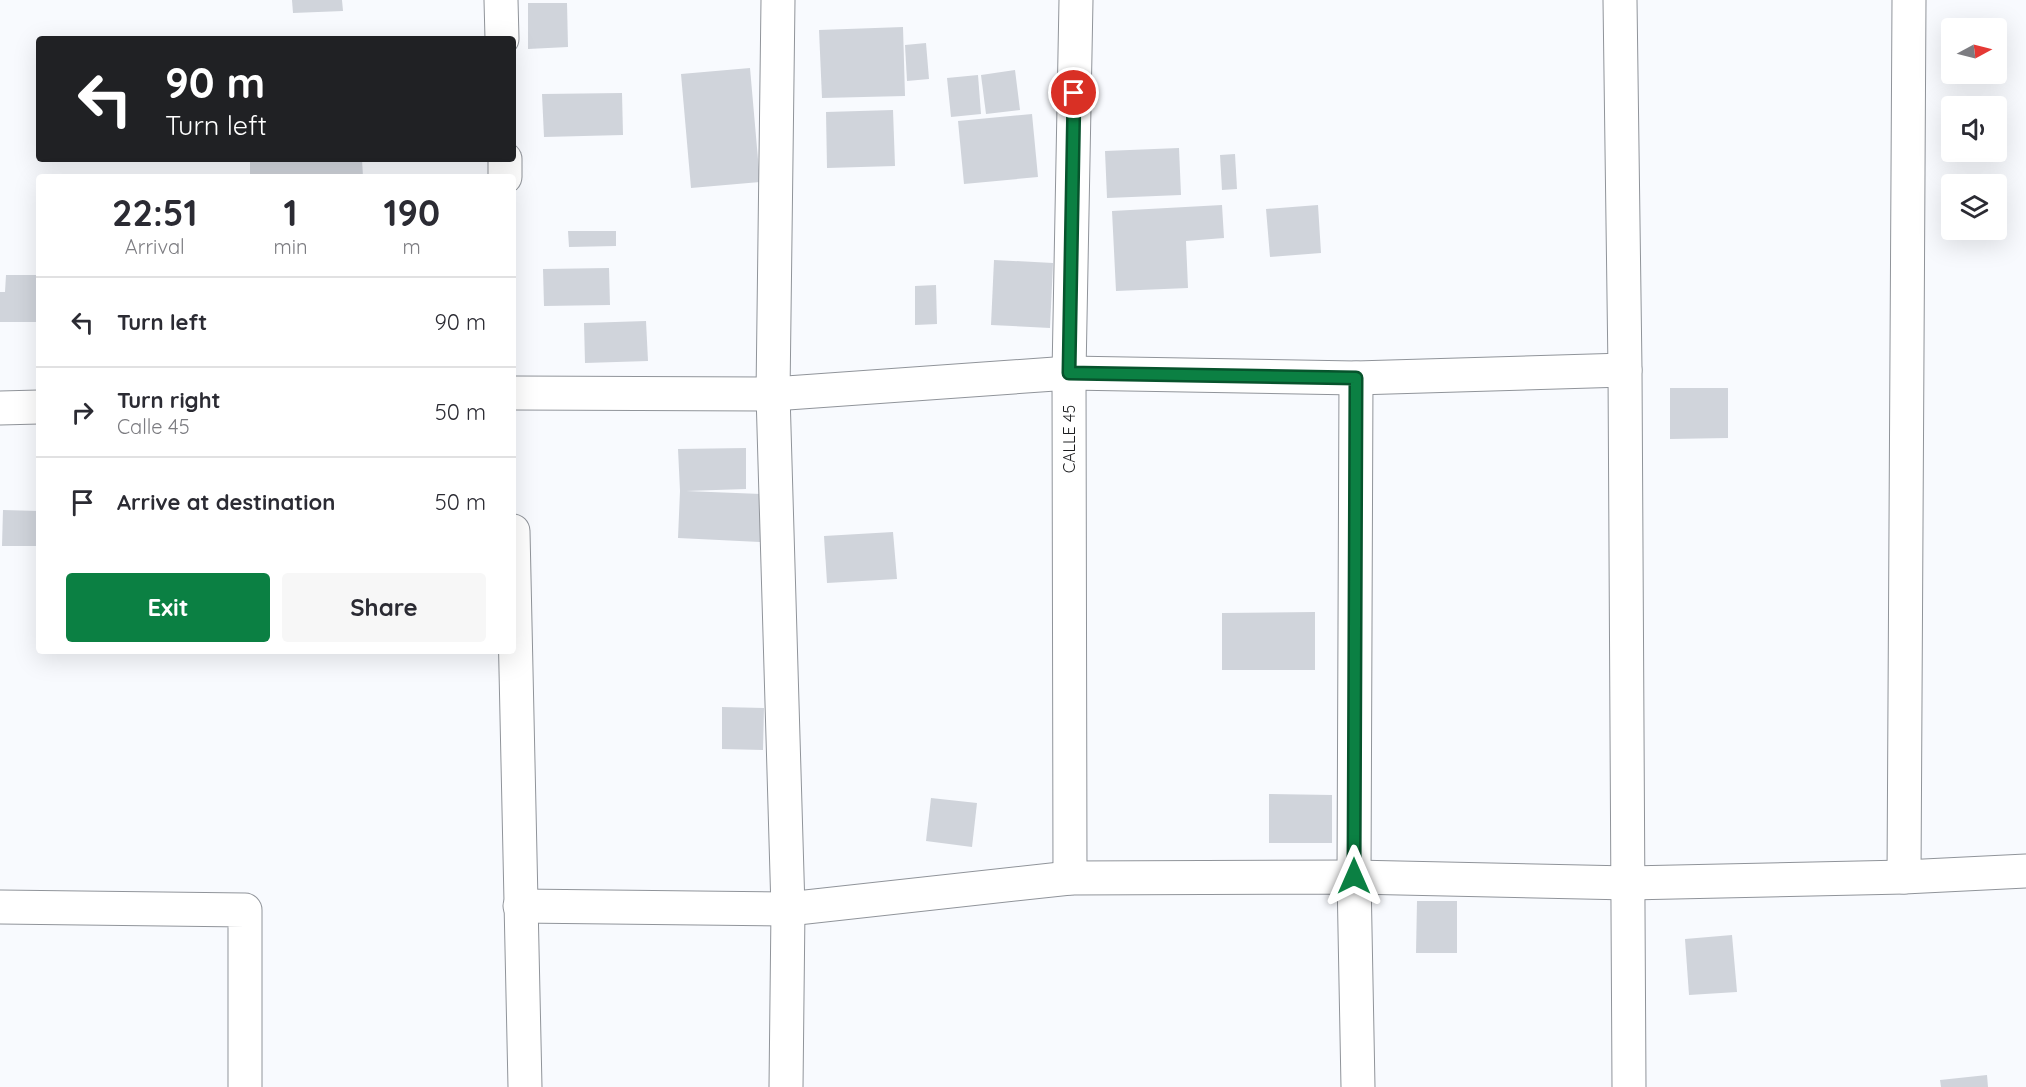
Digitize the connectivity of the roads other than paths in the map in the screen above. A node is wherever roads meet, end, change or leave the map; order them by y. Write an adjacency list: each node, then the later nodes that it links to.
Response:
1 (501, 0): 6 (street)
2 (778, 0): 11 (street)
3 (1076, 0): 8 (street, CALLE 45)
4 (1620, 0): 7 (street)
5 (1909, 0): 17 (street)
6 (502, 36)
7 (1625, 370): 9 (street); 19 (street)
8 (1069, 373): 9 (street); 11 (street); 18 (street, CALLE 45)
9 (1356, 378): 16 (street)
10 (516, 393): 11 (street)
11 (773, 393): 22 (street)
12 (36, 407): 13 (street)
13 (0, 408)
14 (515, 654): 20 (street)
15 (2026, 871): 17 (street)
16 (1354, 876): 18 (street); 19 (street); 26 (street)
17 (1904, 877): 19 (street)
18 (1070, 878): 22 (street)
19 (1629, 883): 27 (street)
20 (520, 906): 22 (street); 24 (street)
21 (0, 907): 23 (street)
22 (788, 909): 25 (street)
23 (245, 1087)
24 (525, 1087)
25 (786, 1087)
26 (1358, 1087)
27 (1629, 1087)

